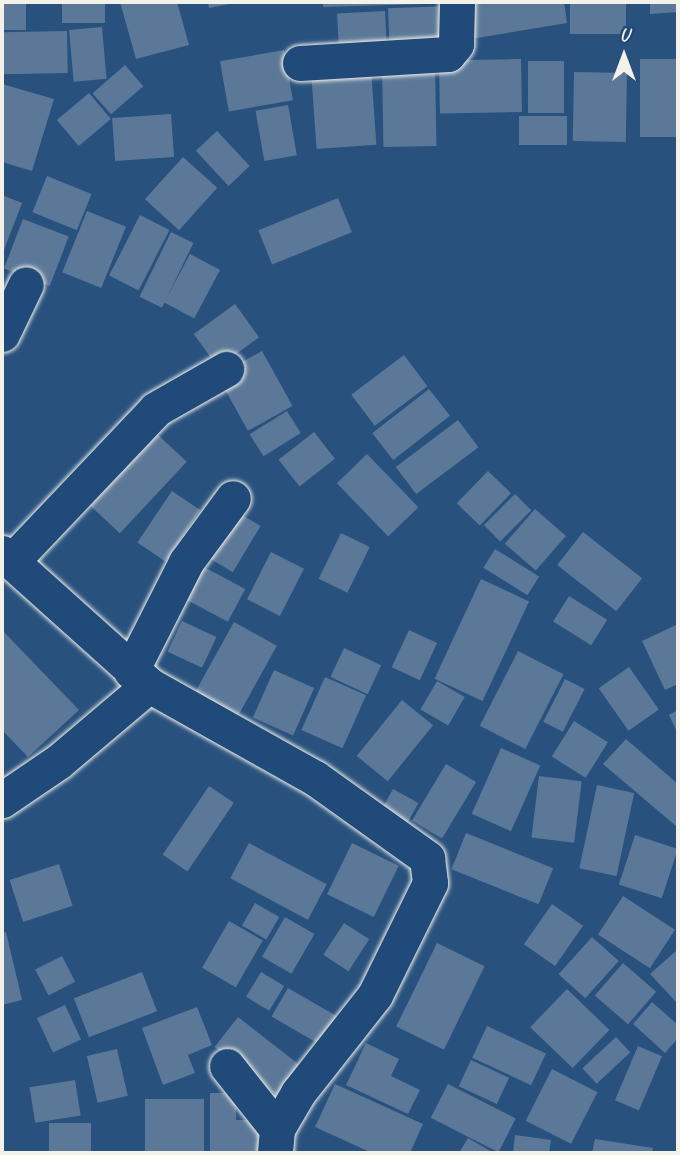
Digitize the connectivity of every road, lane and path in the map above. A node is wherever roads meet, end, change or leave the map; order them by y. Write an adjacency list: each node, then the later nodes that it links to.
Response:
1 (457, 2): 2 (street)
2 (300, 63)
3 (26, 284): 4 (street)
4 (2, 334)
5 (226, 369): 7 (street)
6 (233, 498): 8 (street)
7 (7, 557): 8 (street)
8 (140, 678): 9 (street); 11 (street)
9 (2, 800)
10 (227, 1066): 11 (street)
11 (276, 1141)

